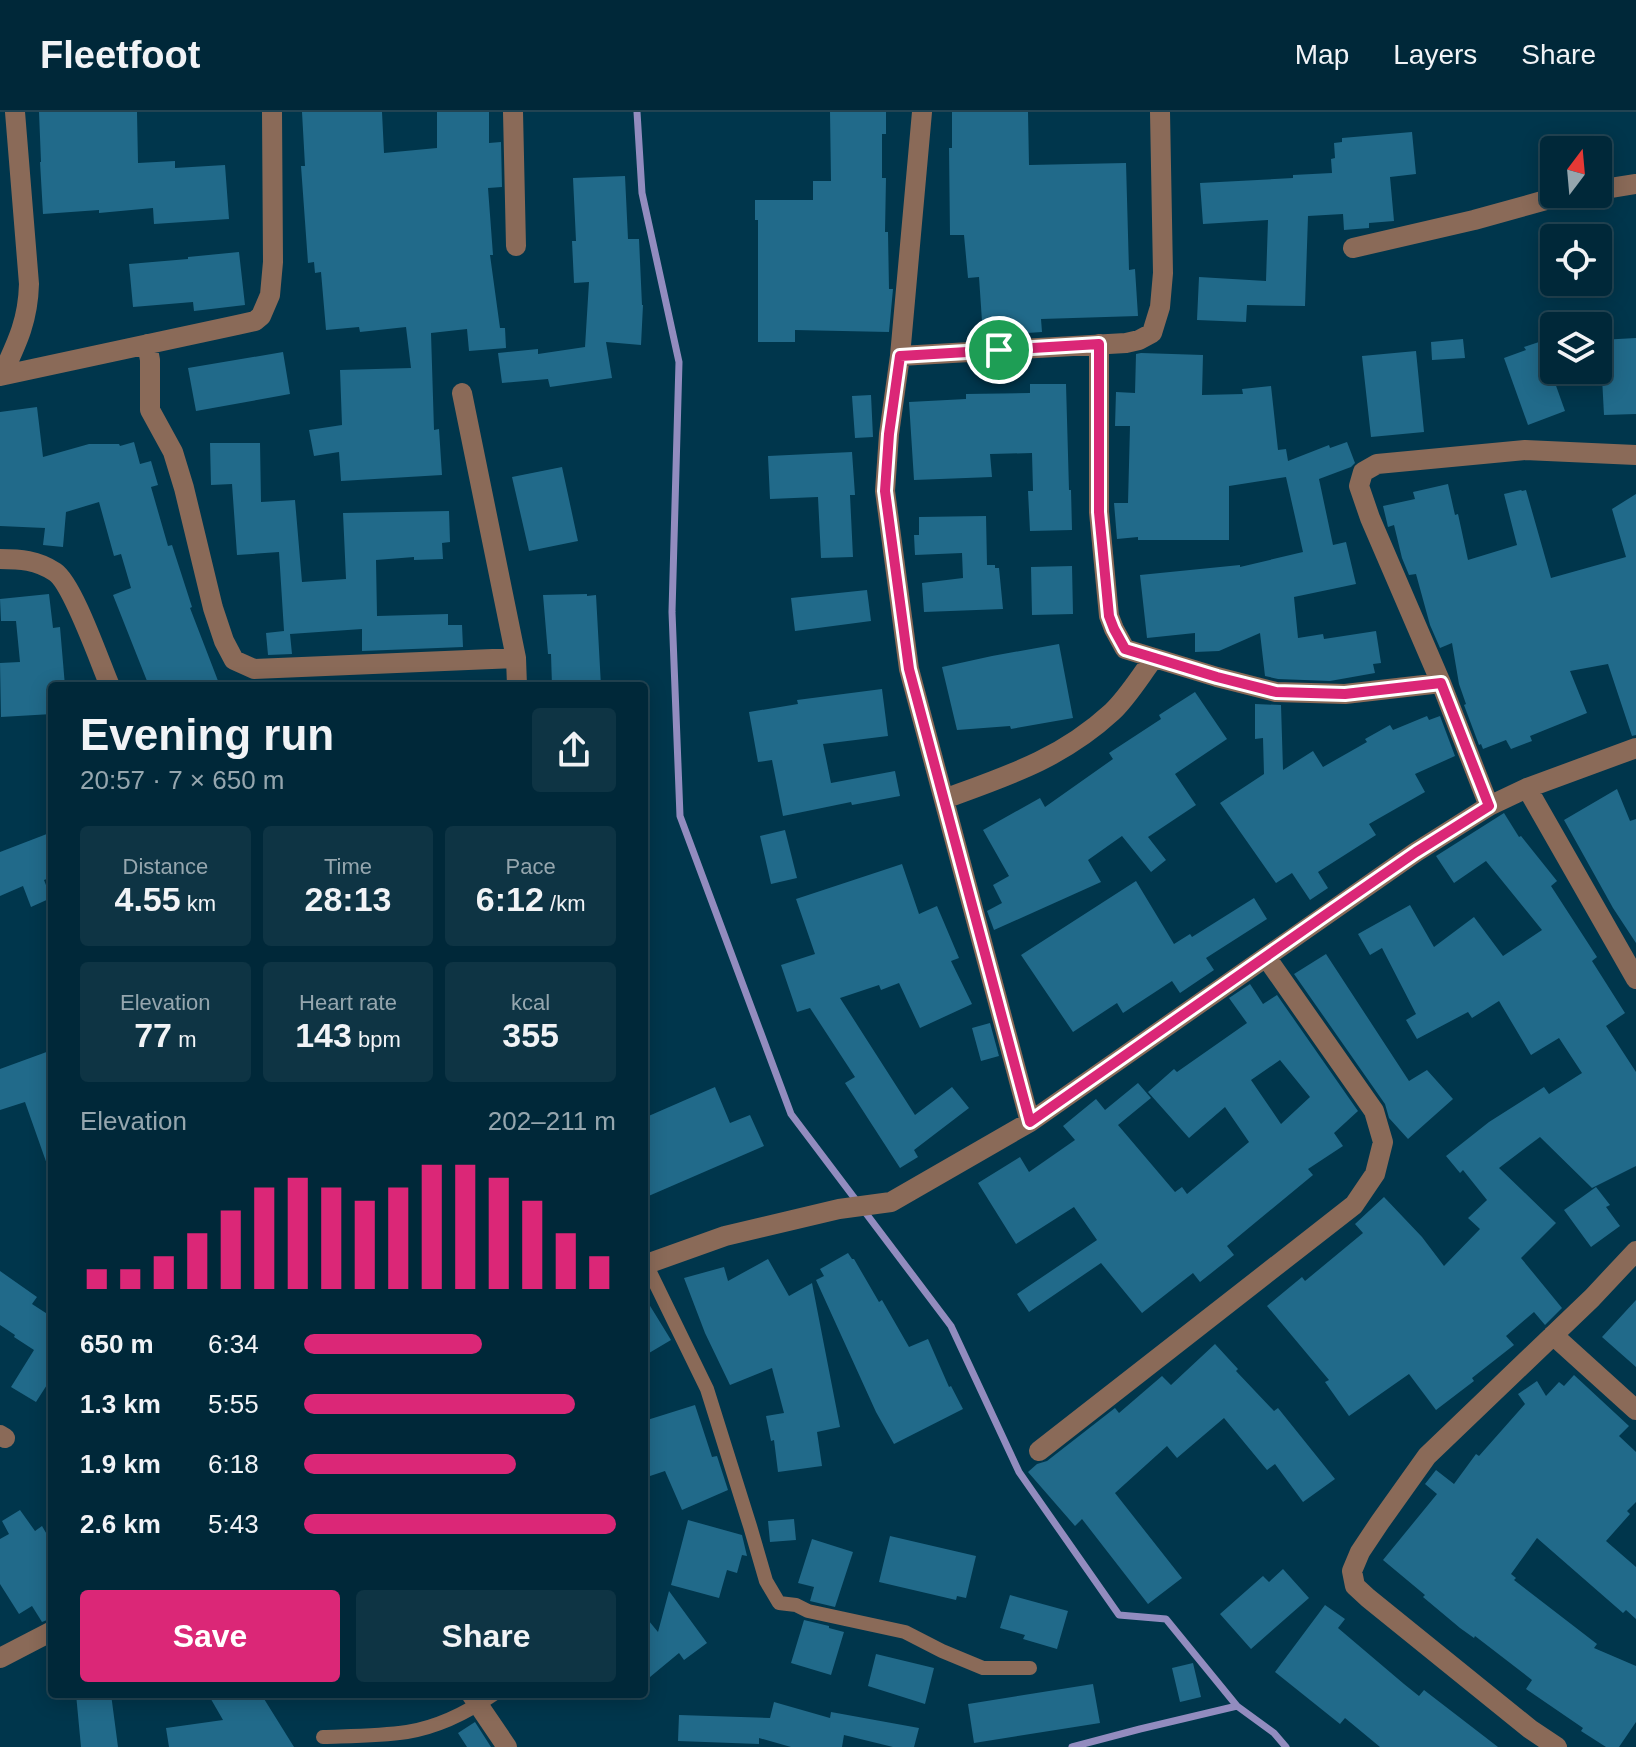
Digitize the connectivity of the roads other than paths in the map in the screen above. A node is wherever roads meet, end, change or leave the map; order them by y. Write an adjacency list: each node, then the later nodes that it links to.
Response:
1 (15, 112): 14 (street)
2 (272, 112): 11 (street)
3 (513, 112): 9 (street)
4 (922, 112): 13 (street)
5 (1160, 112): 12 (street)
6 (1636, 184): 7 (street)
7 (1612, 188)
8 (1540, 202): 10 (street)
9 (516, 246)
10 (1353, 248)
11 (147, 344): 14 (street); 18 (street)
12 (1099, 344): 13 (street); 19 (street)
13 (900, 356): 25 (street)
14 (1, 376)
15 (462, 393): 18 (street)
16 (1636, 455): 22 (street)
17 (0, 559): 20 (street)
18 (516, 658): 21 (street)
19 (1154, 658): 22 (street); 25 (street)
20 (108, 682)
21 (517, 682)
22 (1441, 683): 26 (street)
23 (1636, 748): 24 (street)
24 (1527, 788): 26 (street); 28 (street)
25 (944, 799): 29 (street)
26 (1489, 806): 27 (street)
27 (1266, 957): 29 (street); 35 (street)
28 (1636, 979)
29 (1030, 1122): 31 (street)
30 (1636, 1251): 33 (street)
31 (648, 1264)
32 (648, 1271): 38 (lane)
33 (1553, 1335): 34 (street); 42 (street)
34 (1636, 1410)
35 (1039, 1451)
36 (48, 1633): 37 (street)
37 (0, 1658)
38 (1030, 1668)
39 (481, 1698): 40 (lane); 41 (street)
40 (323, 1737)
41 (507, 1747)
42 (1557, 1747)

